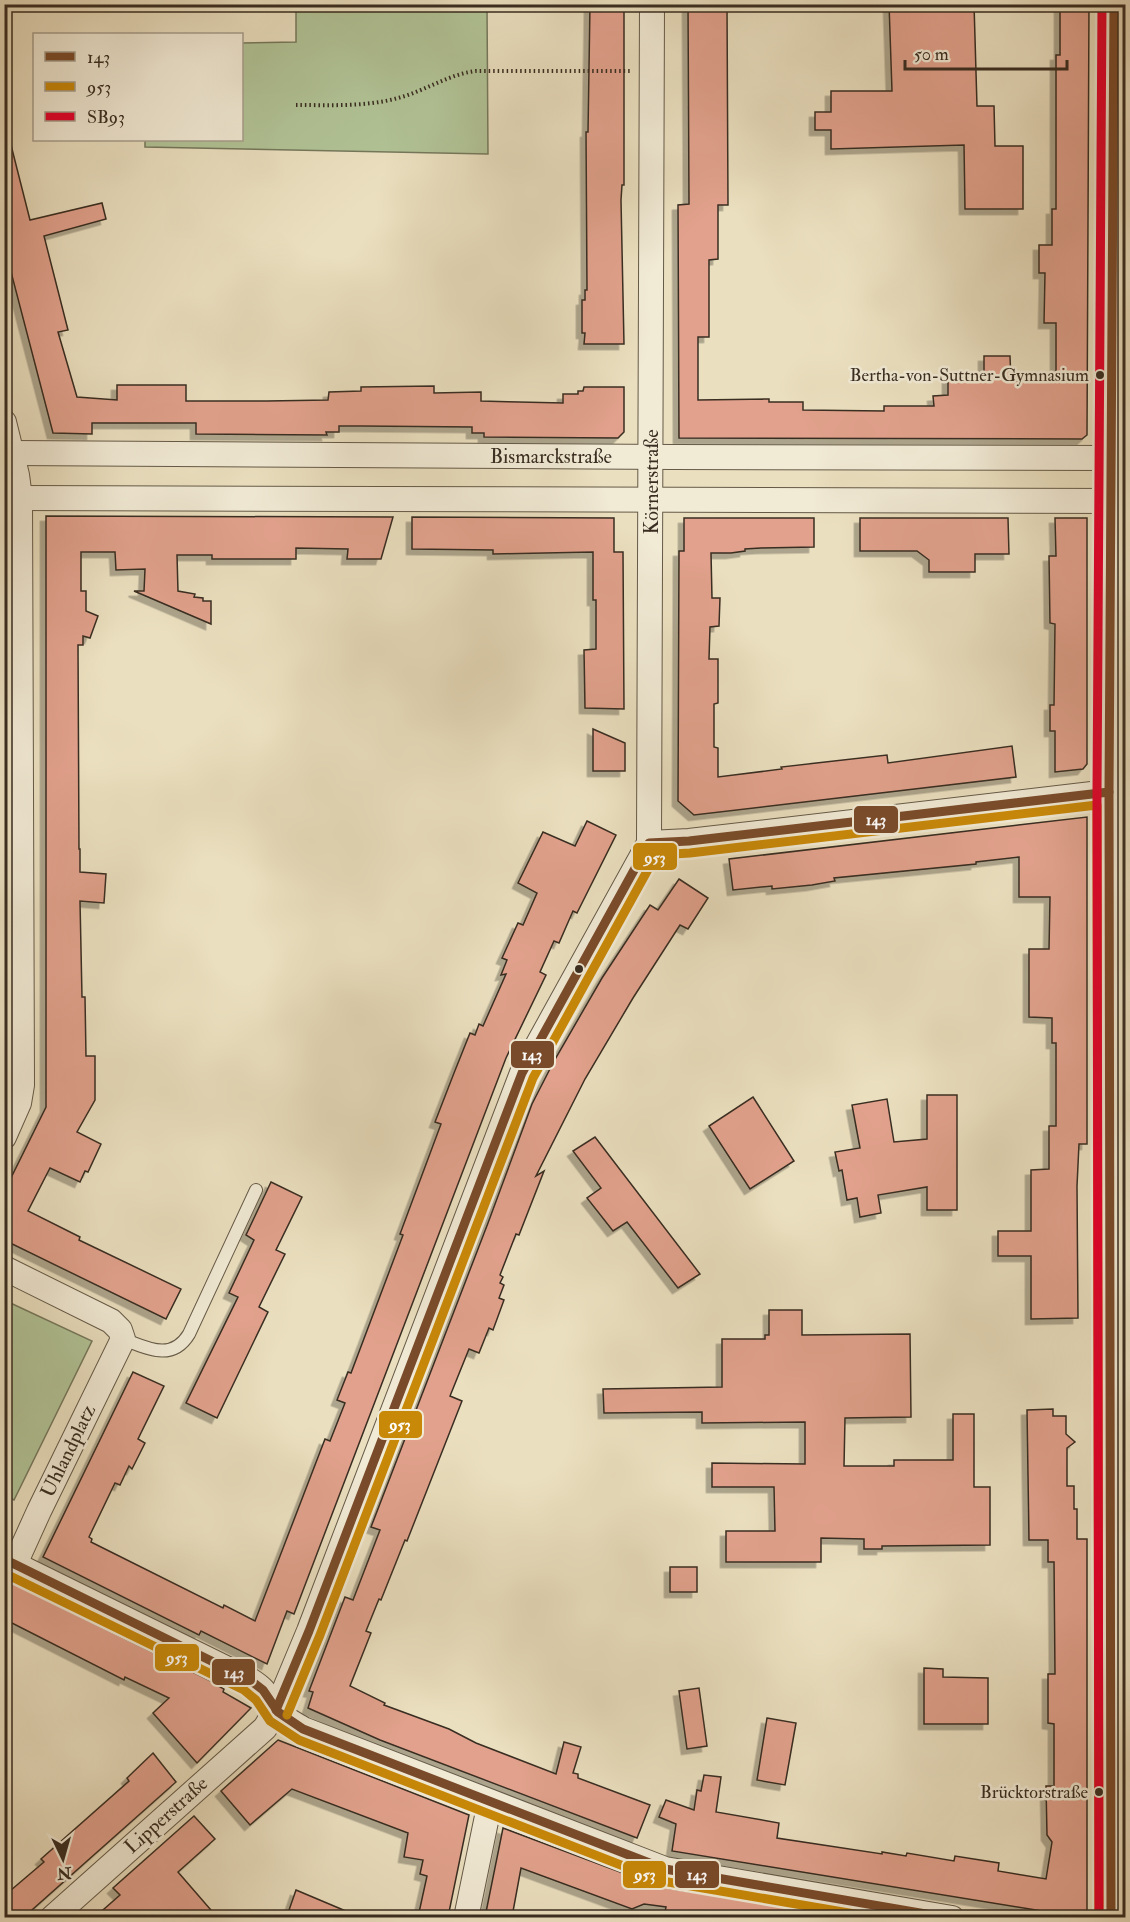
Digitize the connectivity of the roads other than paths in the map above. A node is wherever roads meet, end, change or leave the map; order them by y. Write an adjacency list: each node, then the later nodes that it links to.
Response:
1 (652, 4): 6 (street, Körnerstraße)
2 (1114, 4): 3 (street)
3 (1119, 165): 7 (street)
4 (4, 422): 5 (street)
5 (12, 453): 6 (street, Bismarckstraße); 8 (street)
6 (650, 456): 7 (street, Bismarckstraße); 9 (street, Körnerstraße)
7 (1118, 458): 10 (street)
8 (20, 498): 9 (street); 13 (street)
9 (649, 500): 10 (street); 12 (street, Körnerstraße)
10 (1118, 501): 11 (street)
11 (1117, 791): 12 (street); 16 (street)
12 (649, 843): 19 (street, Körnerstraße)
13 (4, 1137)
14 (256, 1190): 17 (lane)
15 (4, 1268): 17 (street)
16 (1118, 1277): 24 (street)
17 (123, 1339): 18 (street, Uhlandplatz)
18 (10, 1561): 19 (street)
19 (276, 1710): 20 (street); 21 (street, Lipperstraße)
20 (490, 1802): 22 (street); 23 (street)
21 (52, 1917)
22 (466, 1917)
23 (952, 1917)
24 (1111, 1917)

